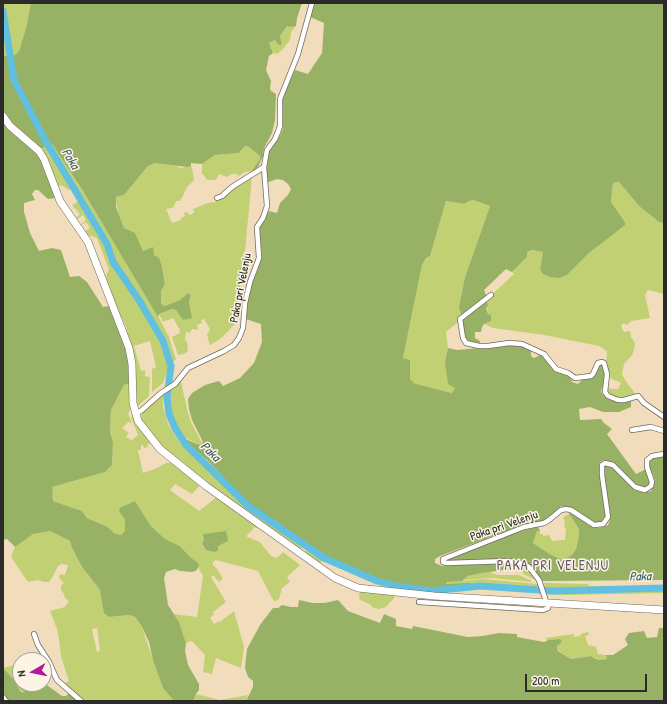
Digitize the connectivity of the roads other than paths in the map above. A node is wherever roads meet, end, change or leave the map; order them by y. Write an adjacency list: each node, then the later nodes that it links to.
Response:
1 (312, 3): 3 (street, Paka pri Velenju)
2 (3, 116): 6 (main road)
3 (264, 167): 4 (street); 6 (street, Paka pri Velenju)
4 (218, 198)
5 (491, 295): 7 (street)
6 (135, 414): 11 (main road)
7 (664, 417)
8 (632, 430): 9 (street)
9 (664, 431)
10 (664, 454): 11 (street, Paka pri Velenju)
11 (546, 600): 12 (street); 13 (main road)
12 (419, 602)
13 (664, 610)
14 (34, 634): 17 (street)
15 (3, 697): 16 (street)
16 (6, 701)
17 (81, 701)

